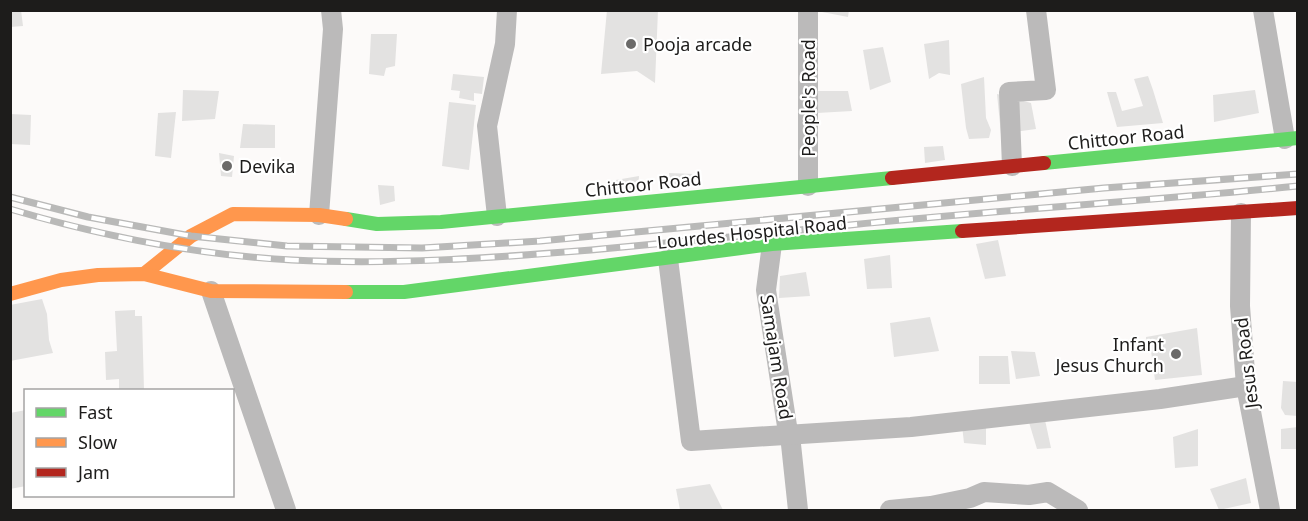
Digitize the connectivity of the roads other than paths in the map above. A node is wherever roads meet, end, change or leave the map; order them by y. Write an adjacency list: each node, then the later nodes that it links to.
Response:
1 (331, 10): 11 (street)
2 (507, 10): 12 (street)
3 (808, 10): 8 (street, People's Road)
4 (1036, 10): 7 (street)
5 (1263, 10): 6 (street)
6 (1291, 139): 7 (main road, Chittoor Road)
7 (1012, 166): 8 (main road, Chittoor Road)
8 (808, 186): 12 (main road, Chittoor Road)
9 (1298, 208): 10 (main road, Lourdes Hospital Road)
10 (1241, 213): 13 (main road, Lourdes Hospital Road); 18 (street, Jesus Road)
11 (319, 215): 12 (main road, Chittoor Road); 15 (main road, Chittoor Road)
12 (497, 216)
13 (772, 244): 14 (main road, Lourdes Hospital Road); 19 (street, Samajam Road)
14 (668, 259): 16 (main road, Lourdes Hospital Road); 19 (street)
15 (144, 274): 16 (main road, Lourdes Hospital Road); 17 (main road)
16 (211, 291): 21 (street)
17 (10, 294)
18 (1246, 386): 19 (street); 25 (street, Jesus Road)
19 (790, 435): 22 (street, Samajam Road)
20 (931, 508): 23 (street); 24 (street)
21 (286, 510)
22 (798, 510)
23 (890, 510)
24 (1078, 510)
25 (1270, 510)

